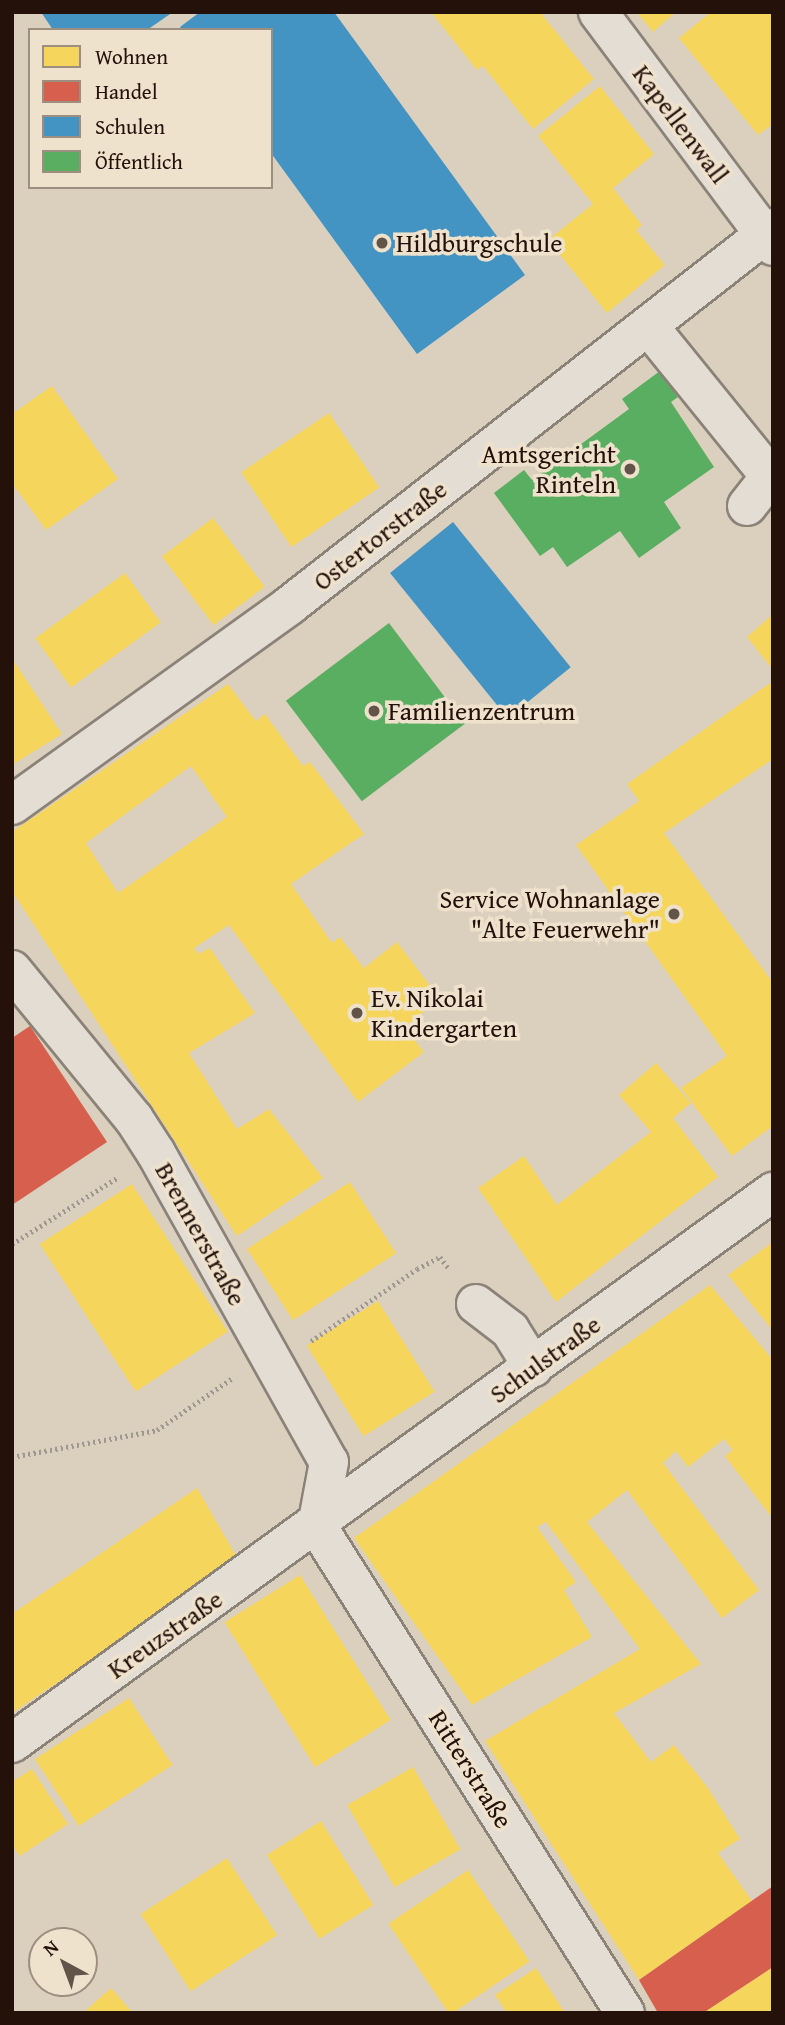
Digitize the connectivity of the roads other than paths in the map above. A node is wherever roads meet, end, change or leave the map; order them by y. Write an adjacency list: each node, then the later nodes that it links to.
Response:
1 (598, 12): 2 (street, Kapellenwall)
2 (770, 236): 3 (street, Ostertorstraße)
3 (650, 328): 4 (street); 5 (street, Ostertorstraße)
4 (763, 488)
5 (12, 805)
6 (18, 991): 10 (street, Brennerstraße)
7 (773, 1192): 9 (street, Schulstraße)
8 (476, 1304): 9 (street)
9 (533, 1367): 10 (street, Schulstraße)
10 (317, 1526): 11 (street, Kreuzstraße); 12 (street, Ritterstraße)
11 (12, 1742)
12 (625, 2013)

